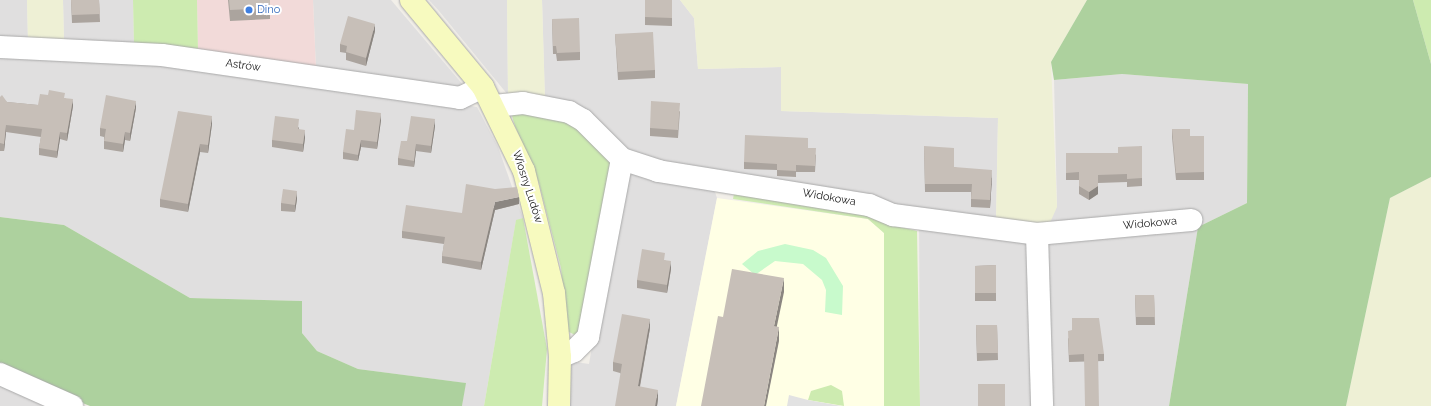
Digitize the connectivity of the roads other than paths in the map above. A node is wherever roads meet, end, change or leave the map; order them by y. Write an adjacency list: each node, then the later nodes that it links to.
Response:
1 (421, 5): 3 (street, Wiosny Ludów)
2 (0, 47): 3 (street, Astrów)
3 (483, 87): 4 (street, Wiosny Ludów)
4 (494, 106): 5 (street, Widokowa); 8 (street, Wiosny Ludów)
5 (622, 159): 7 (street, Widokowa); 8 (street)
6 (1191, 220): 7 (street, Widokowa)
7 (1037, 234): 12 (street)
8 (560, 357): 11 (street, Wiosny Ludów)
9 (0, 374): 10 (street)
10 (72, 406)
11 (559, 406)
12 (1042, 406)

